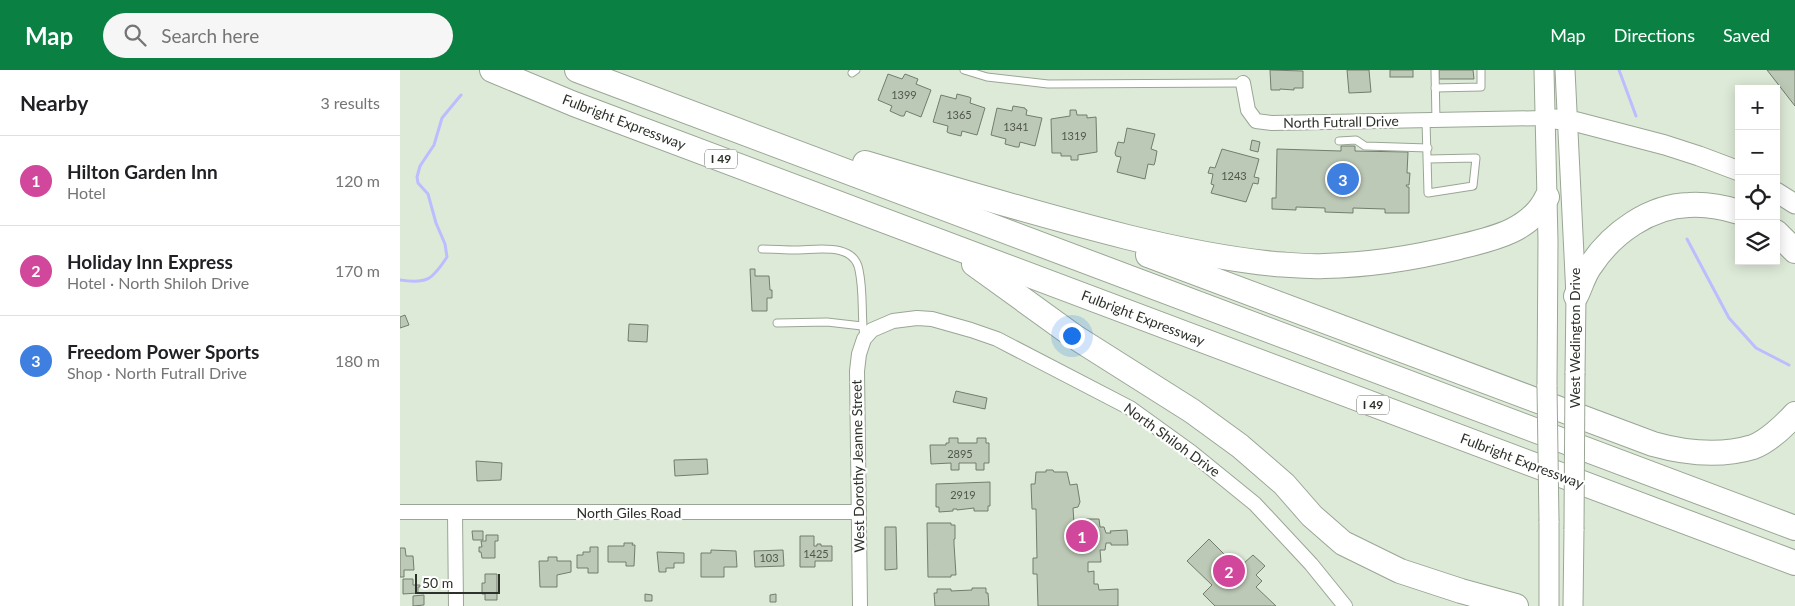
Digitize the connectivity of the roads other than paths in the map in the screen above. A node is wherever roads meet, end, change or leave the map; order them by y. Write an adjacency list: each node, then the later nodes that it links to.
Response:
1 (492, 70): 24 (highway, Fulbright Expressway / I 49)
2 (577, 70): 10 (highway, I 49)
3 (1435, 70): 9 (lane)
4 (1481, 70): 9 (lane)
5 (1544, 70): 11 (main road, West Wedington Drive)
6 (1565, 70): 12 (main road, West Wedington Drive)
7 (968, 71): 8 (lane, North Futrall Drive)
8 (1243, 83): 13 (street, North Futrall Drive)
9 (1435, 88): 13 (lane)
10 (679, 109): 22 (highway); 34 (highway, I 49)
11 (1544, 118): 12 (main road, North Futrall Drive); 13 (street, North Futrall Drive); 19 (main road, West Wedington Drive)
12 (1568, 120): 17 (main road, North Futrall Drive); 27 (main road, West Wedington Drive)
13 (1431, 121): 15 (lane)
14 (1339, 140): 15 (lane)
15 (1428, 148): 16 (lane)
16 (1428, 159): 16 (lane)
17 (1735, 169)
18 (1780, 195): 20 (main road)
19 (1547, 197): 22 (highway); 40 (main road, West Wedington Drive, bridge)
20 (1795, 204)
21 (1735, 211): 27 (highway)
22 (1071, 223): 30 (highway)
23 (1780, 235): 26 (highway)
24 (951, 246): 35 (highway, Fulbright Expressway / I 49); 39 (highway)
25 (762, 249): 29 (lane)
26 (1795, 251)
27 (1576, 296): 41 (main road, West Wedington Drive, bridge)
28 (777, 323): 29 (lane)
29 (866, 331): 32 (street, West Dorothy Jeanne Street); 38 (street, North Shiloh Drive)
30 (1795, 414)
31 (400, 512): 33 (street, North Giles Road)
32 (859, 512): 33 (street, North Giles Road); 37 (street, West Dorothy Jeanne Street)
33 (455, 513): 36 (street)
34 (1795, 528)
35 (1795, 563)
36 (456, 606)
37 (860, 606)
38 (1345, 606)
39 (1516, 606)
40 (1548, 606)
41 (1573, 606)

